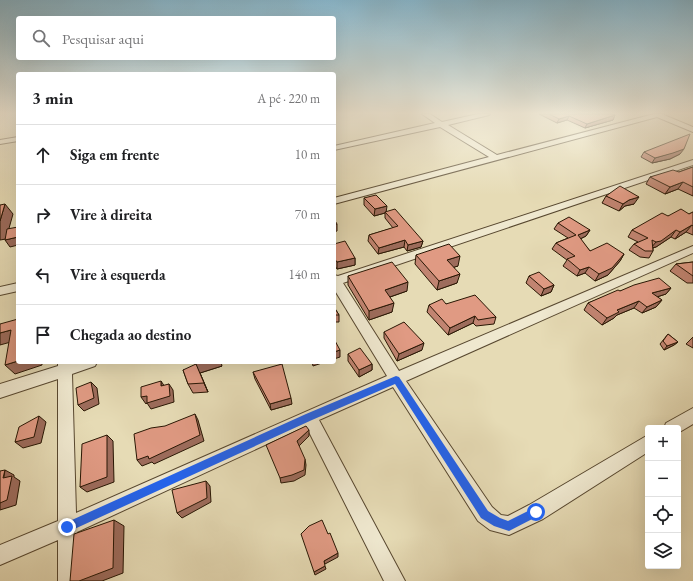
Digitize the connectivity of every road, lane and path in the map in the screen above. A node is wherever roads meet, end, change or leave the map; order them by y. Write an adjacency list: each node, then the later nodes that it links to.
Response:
1 (365, 141): 4 (street)
2 (469, 141): 5 (street)
3 (559, 141): 5 (street)
4 (336, 148)
5 (496, 158): 7 (street)
6 (693, 162): 9 (street)
7 (336, 200)
8 (693, 249): 15 (street)
9 (336, 280)
10 (336, 282): 15 (street)
11 (16, 287): 12 (street)
12 (0, 291)
13 (78, 364): 14 (street)
14 (65, 366): 16 (street); 21 (street)
15 (396, 380): 18 (street); 20 (street)
16 (0, 391)
17 (693, 415): 19 (street)
18 (309, 417): 21 (street); 24 (street)
19 (677, 425)
20 (645, 445)
21 (67, 527): 22 (street); 23 (street)
22 (0, 555)
23 (68, 581)
24 (395, 581)

